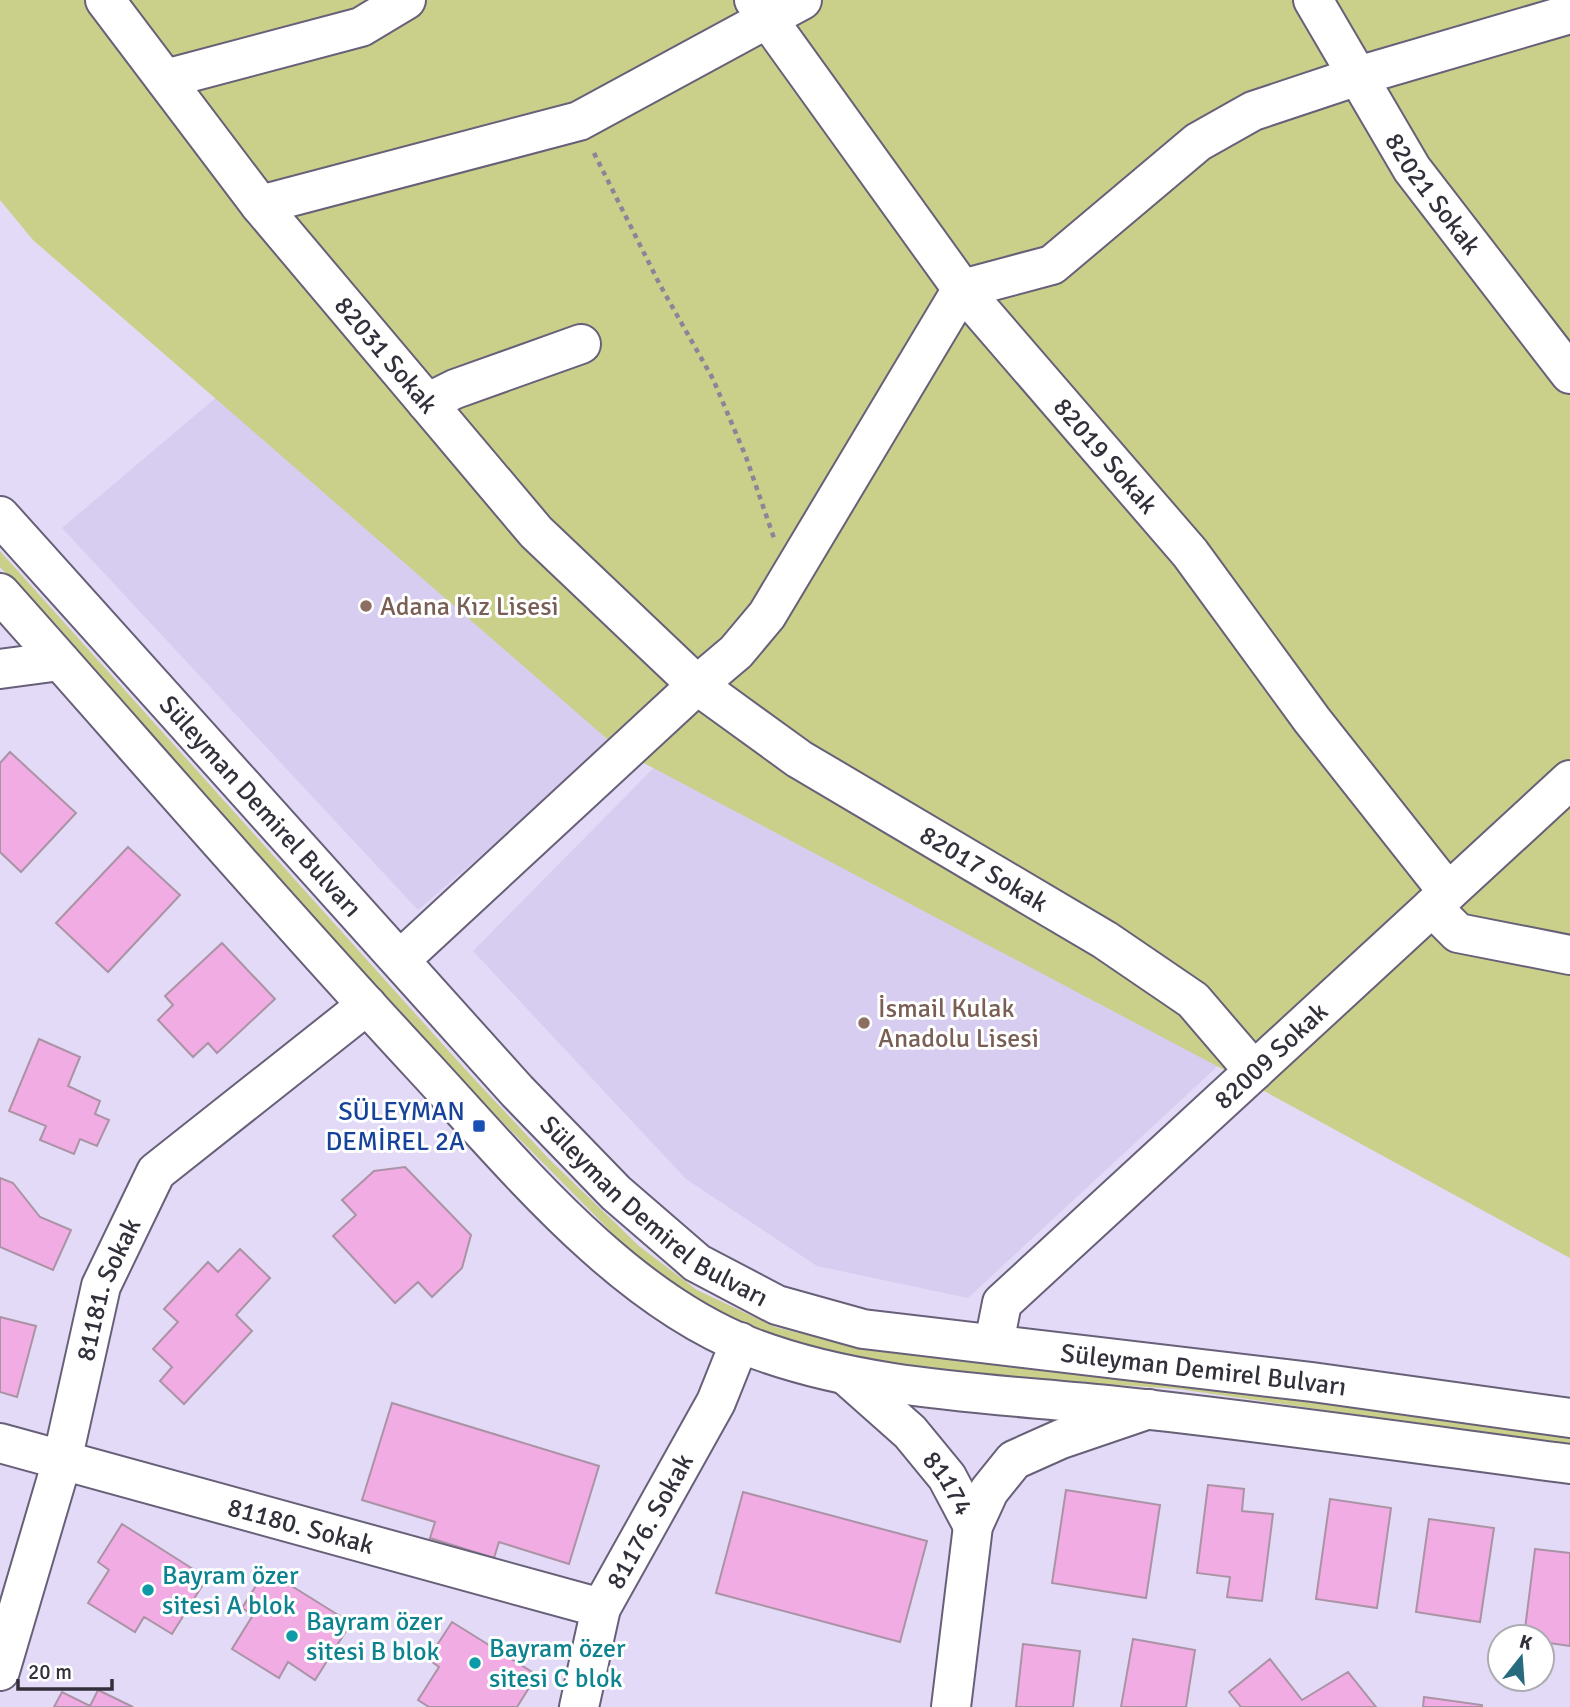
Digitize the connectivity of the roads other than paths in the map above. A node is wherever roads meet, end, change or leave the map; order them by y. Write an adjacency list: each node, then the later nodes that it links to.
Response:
1 (105, 0): 8 (street, 82031 Sokak)
2 (406, 0): 8 (street)
3 (802, 0): 5 (street)
4 (1313, 0): 7 (street, 82021 Sokak)
5 (760, 8): 9 (street); 10 (street, 82019 Sokak)
6 (1570, 14): 7 (street)
7 (1358, 76): 10 (street); 12 (street, 82021 Sokak)
8 (165, 79): 9 (street, 82031 Sokak)
9 (260, 205): 13 (street, 82031 Sokak)
10 (962, 289): 18 (street); 20 (street, 82019 Sokak)
11 (581, 344): 13 (street)
12 (1570, 374)
13 (427, 403): 18 (street, 82031 Sokak)
14 (0, 516): 22 (street, Süleyman Demirel Bulvarı)
15 (0, 593): 16 (street, Süleyman Demirel Bulvarı)
16 (60, 660): 17 (street); 23 (street, Süleyman Demirel Bulvarı)
17 (0, 669)
18 (697, 685): 22 (street); 24 (street, 82017 Sokak)
19 (1570, 780): 20 (street, 82009 Sokak)
20 (1440, 900): 21 (street, 82019 Sokak); 24 (street, 82009 Sokak)
21 (1570, 956)
22 (401, 959): 26 (street, Süleyman Demirel Bulvarı)
23 (367, 1005): 25 (street, Süleyman Demirel Bulvarı); 31 (street, 81181. Sokak)
24 (1254, 1071): 26 (street, 82009 Sokak)
25 (740, 1342): 27 (street, Süleyman Demirel Bulvarı); 34 (street, 81176. Sokak)
26 (994, 1343): 29 (street, Süleyman Demirel Bulvarı)
27 (848, 1377): 28 (street, Süleyman Demirel Bulvarı); 33 (street, 81174)
28 (1149, 1409): 32 (street, Süleyman Demirel Bulvarı); 33 (street, 81174)
29 (1570, 1418)
30 (0, 1443): 31 (street, 81180. Sokak)
31 (62, 1461): 34 (street, 81180. Sokak); 35 (street, 81181. Sokak)
32 (1570, 1464)
33 (973, 1526): 37 (street)
34 (601, 1608): 36 (street, 81176. Sokak)
35 (0, 1671)
36 (579, 1707)
37 (951, 1707)

